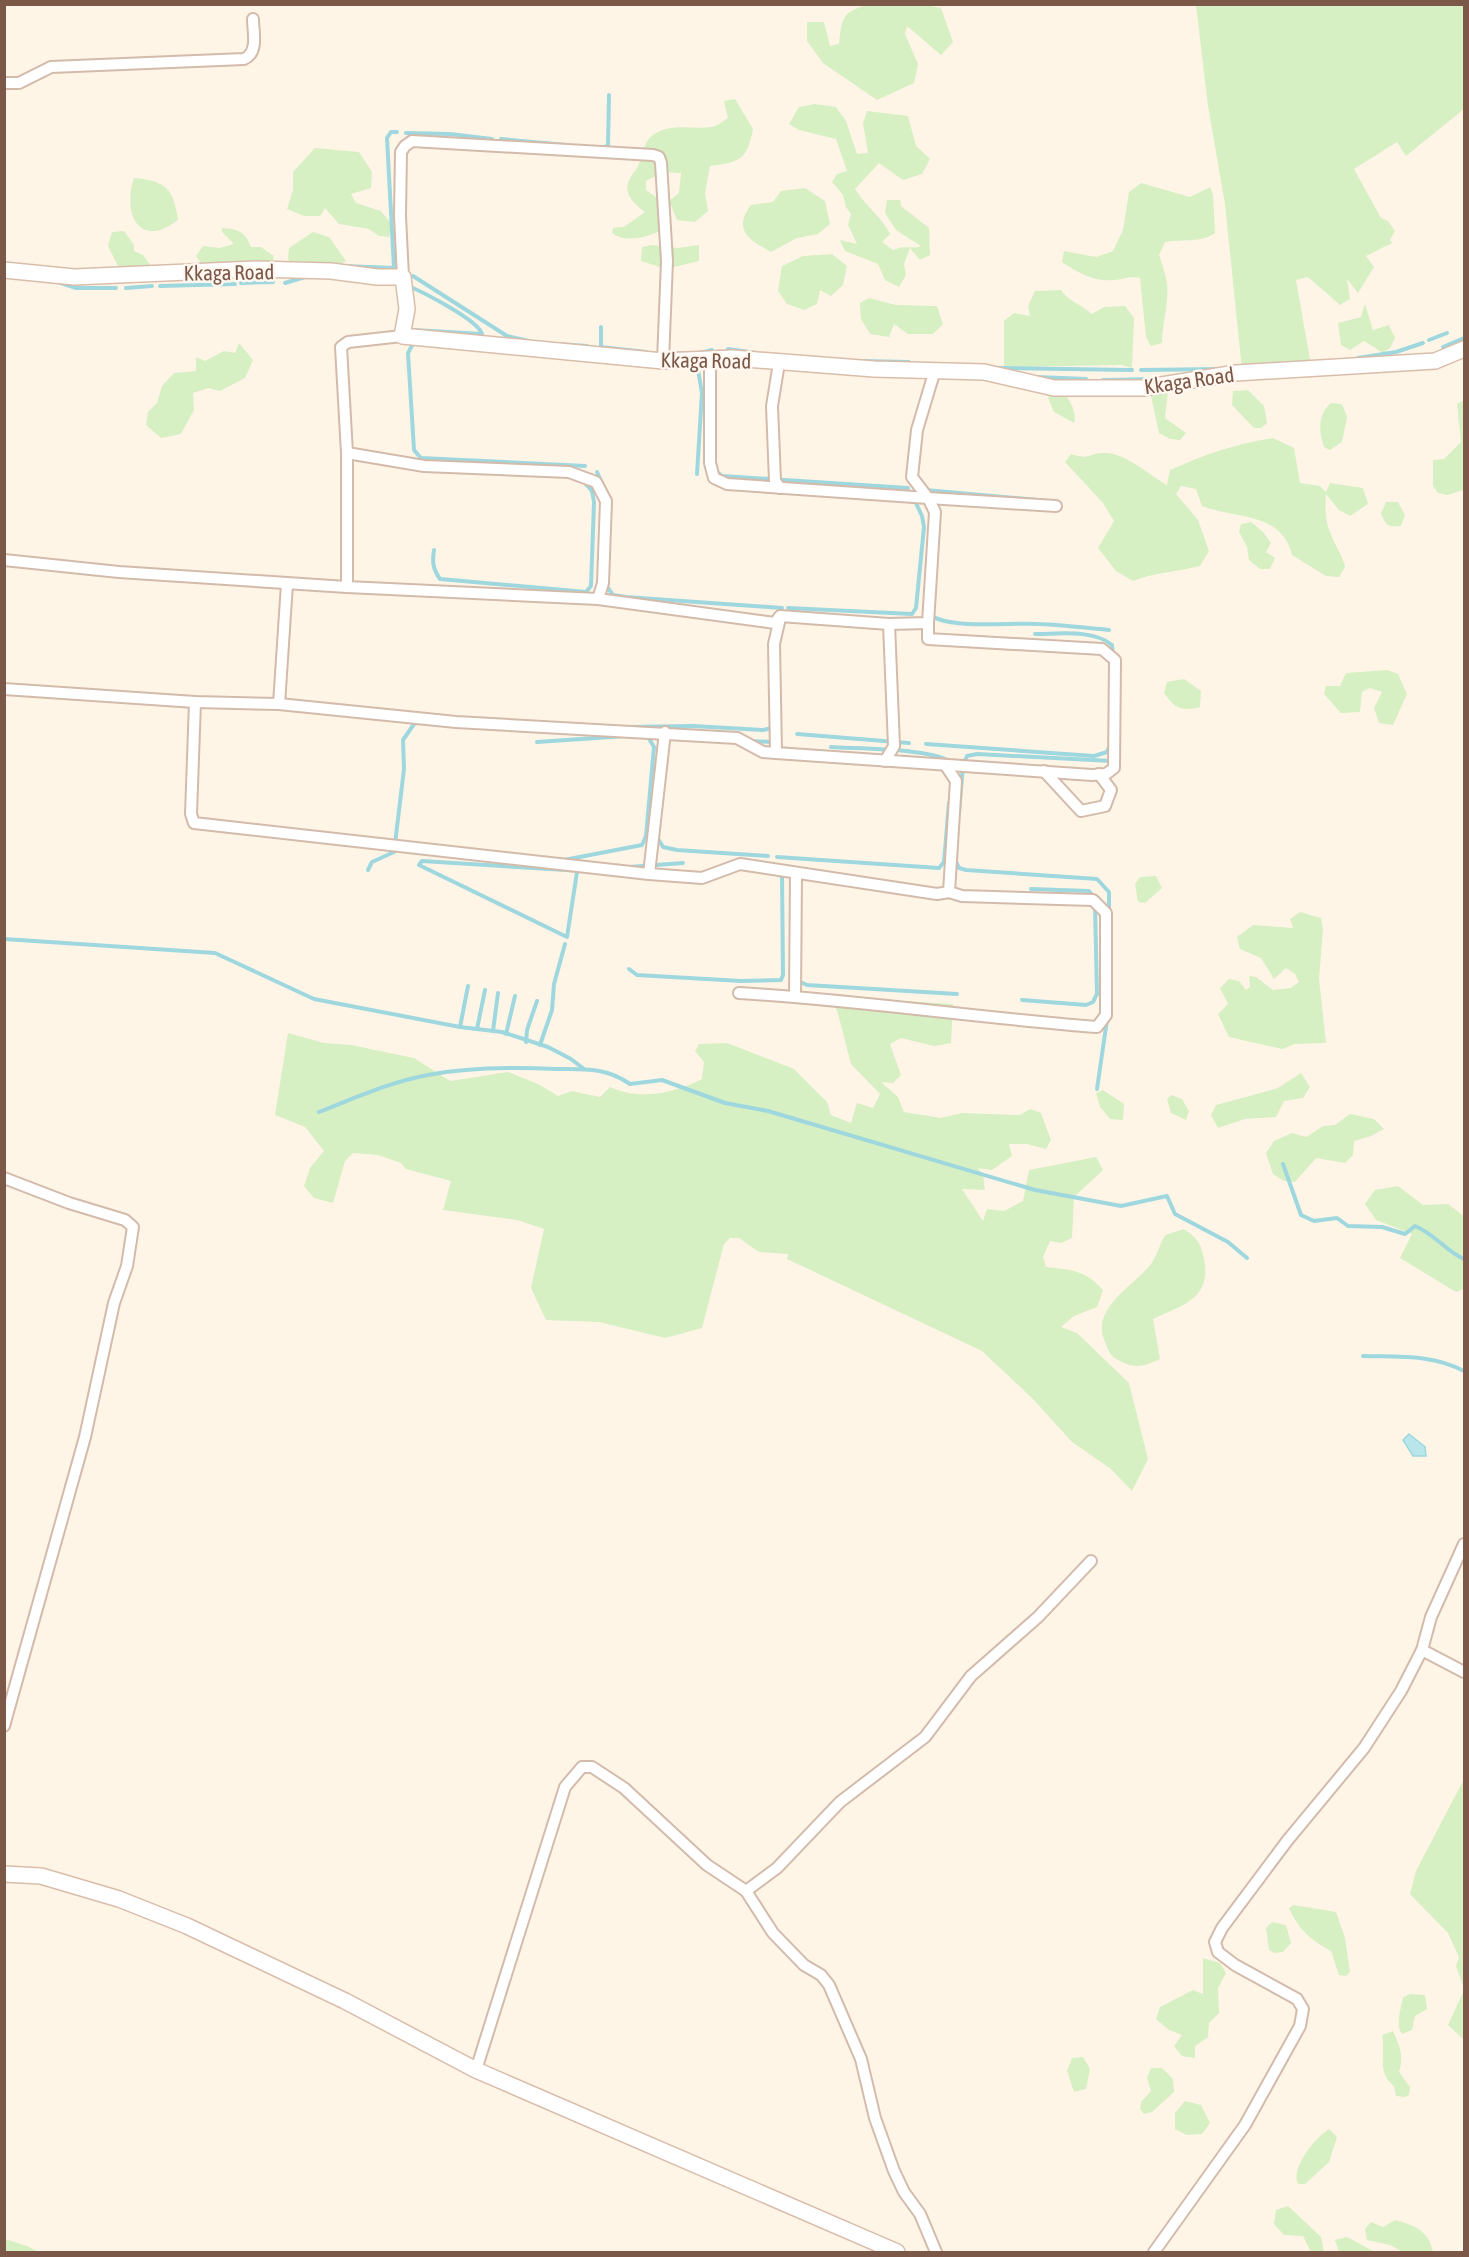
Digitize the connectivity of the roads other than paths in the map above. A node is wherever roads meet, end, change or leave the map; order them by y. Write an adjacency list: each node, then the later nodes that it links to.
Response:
1 (253, 19): 2 (street)
2 (4, 83)
3 (4, 270): 4 (street, Kkaga Road)
4 (403, 277): 5 (street); 8 (street)
5 (402, 336): 8 (street, Kkaga Road); 11 (street)
6 (1464, 349): 10 (street, Kkaga Road)
7 (710, 359): 8 (street, Kkaga Road); 9 (street, Kkaga Road); 12 (street)
8 (663, 361)
9 (779, 363): 10 (street, Kkaga Road); 12 (street)
10 (935, 370): 13 (street)
11 (347, 453): 17 (street); 18 (street)
12 (780, 488): 13 (street)
13 (928, 498): 14 (street); 20 (street)
14 (1056, 506)
15 (4, 560): 16 (street)
16 (287, 584): 17 (street); 24 (street)
17 (347, 587): 18 (street)
18 (598, 599): 19 (street)
19 (780, 616): 21 (street); 26 (street)
20 (928, 623): 21 (street); 31 (street)
21 (889, 624): 27 (street)
22 (4, 689): 23 (street)
23 (195, 702): 24 (street); 34 (street)
24 (279, 704): 25 (street)
25 (665, 732): 26 (street); 34 (street)
26 (776, 753): 27 (street)
27 (885, 761): 28 (street)
28 (946, 766): 29 (street); 32 (street)
29 (968, 766): 30 (street); 32 (street)
30 (1044, 771): 31 (street); 31 (street)
31 (1099, 774)
32 (956, 781): 35 (street)
33 (796, 873): 34 (street); 35 (street); 37 (street)
34 (649, 874)
35 (949, 892): 37 (street)
36 (739, 993): 37 (street)
37 (795, 996)
38 (4, 1178): 43 (street)
39 (1464, 1544): 41 (street)
40 (1091, 1561): 45 (street)
41 (1422, 1650): 42 (street); 49 (street)
42 (1464, 1672)
43 (4, 1726)
44 (4, 1874): 46 (street)
45 (746, 1891): 46 (street); 48 (street)
46 (476, 2070): 47 (street)
47 (897, 2253)
48 (936, 2253)
49 (1154, 2253)

